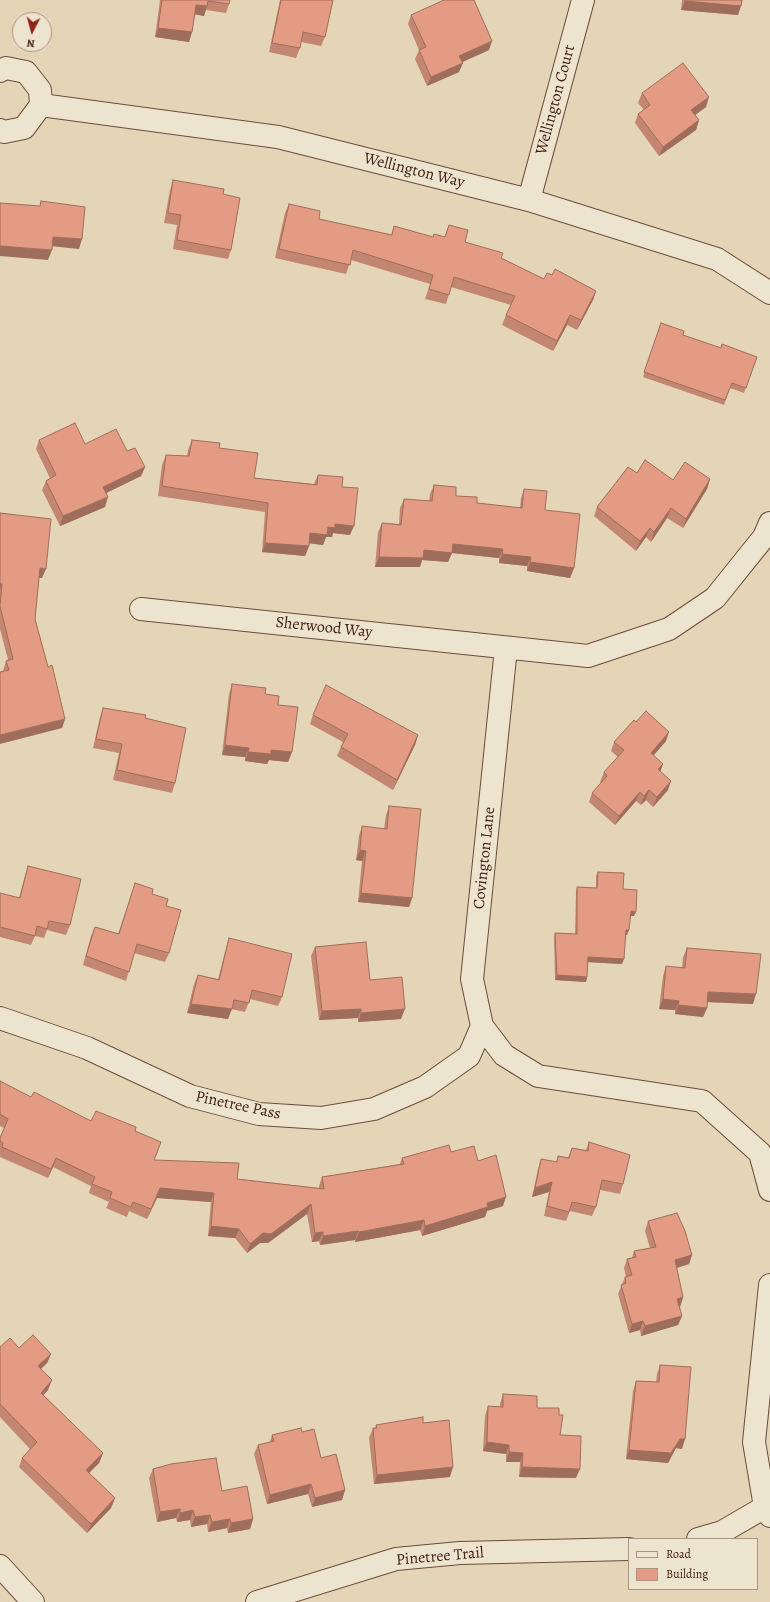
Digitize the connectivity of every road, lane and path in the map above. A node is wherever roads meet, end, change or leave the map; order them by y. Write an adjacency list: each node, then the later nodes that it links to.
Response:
1 (583, 0): 5 (street, Wellington Court)
2 (0, 71): 3 (street)
3 (41, 106): 4 (street); 5 (street, Wellington Way)
4 (0, 130)
5 (529, 200): 6 (street, Wellington Way)
6 (770, 293)
7 (770, 523): 9 (street)
8 (141, 609): 9 (street, Sherwood Way)
9 (506, 648): 11 (street, Covington Lane)
10 (0, 1018): 11 (street, Pinetree Pass)
11 (482, 1026): 12 (street, Covington Lane)
12 (765, 1150): 13 (street, Covington Lane)
13 (770, 1190)
14 (770, 1285): 15 (street)
15 (768, 1511): 16 (street)
16 (701, 1538)
17 (628, 1548): 20 (street, Pinetree Trail)
18 (0, 1566): 19 (street)
19 (33, 1602)
20 (257, 1602)

